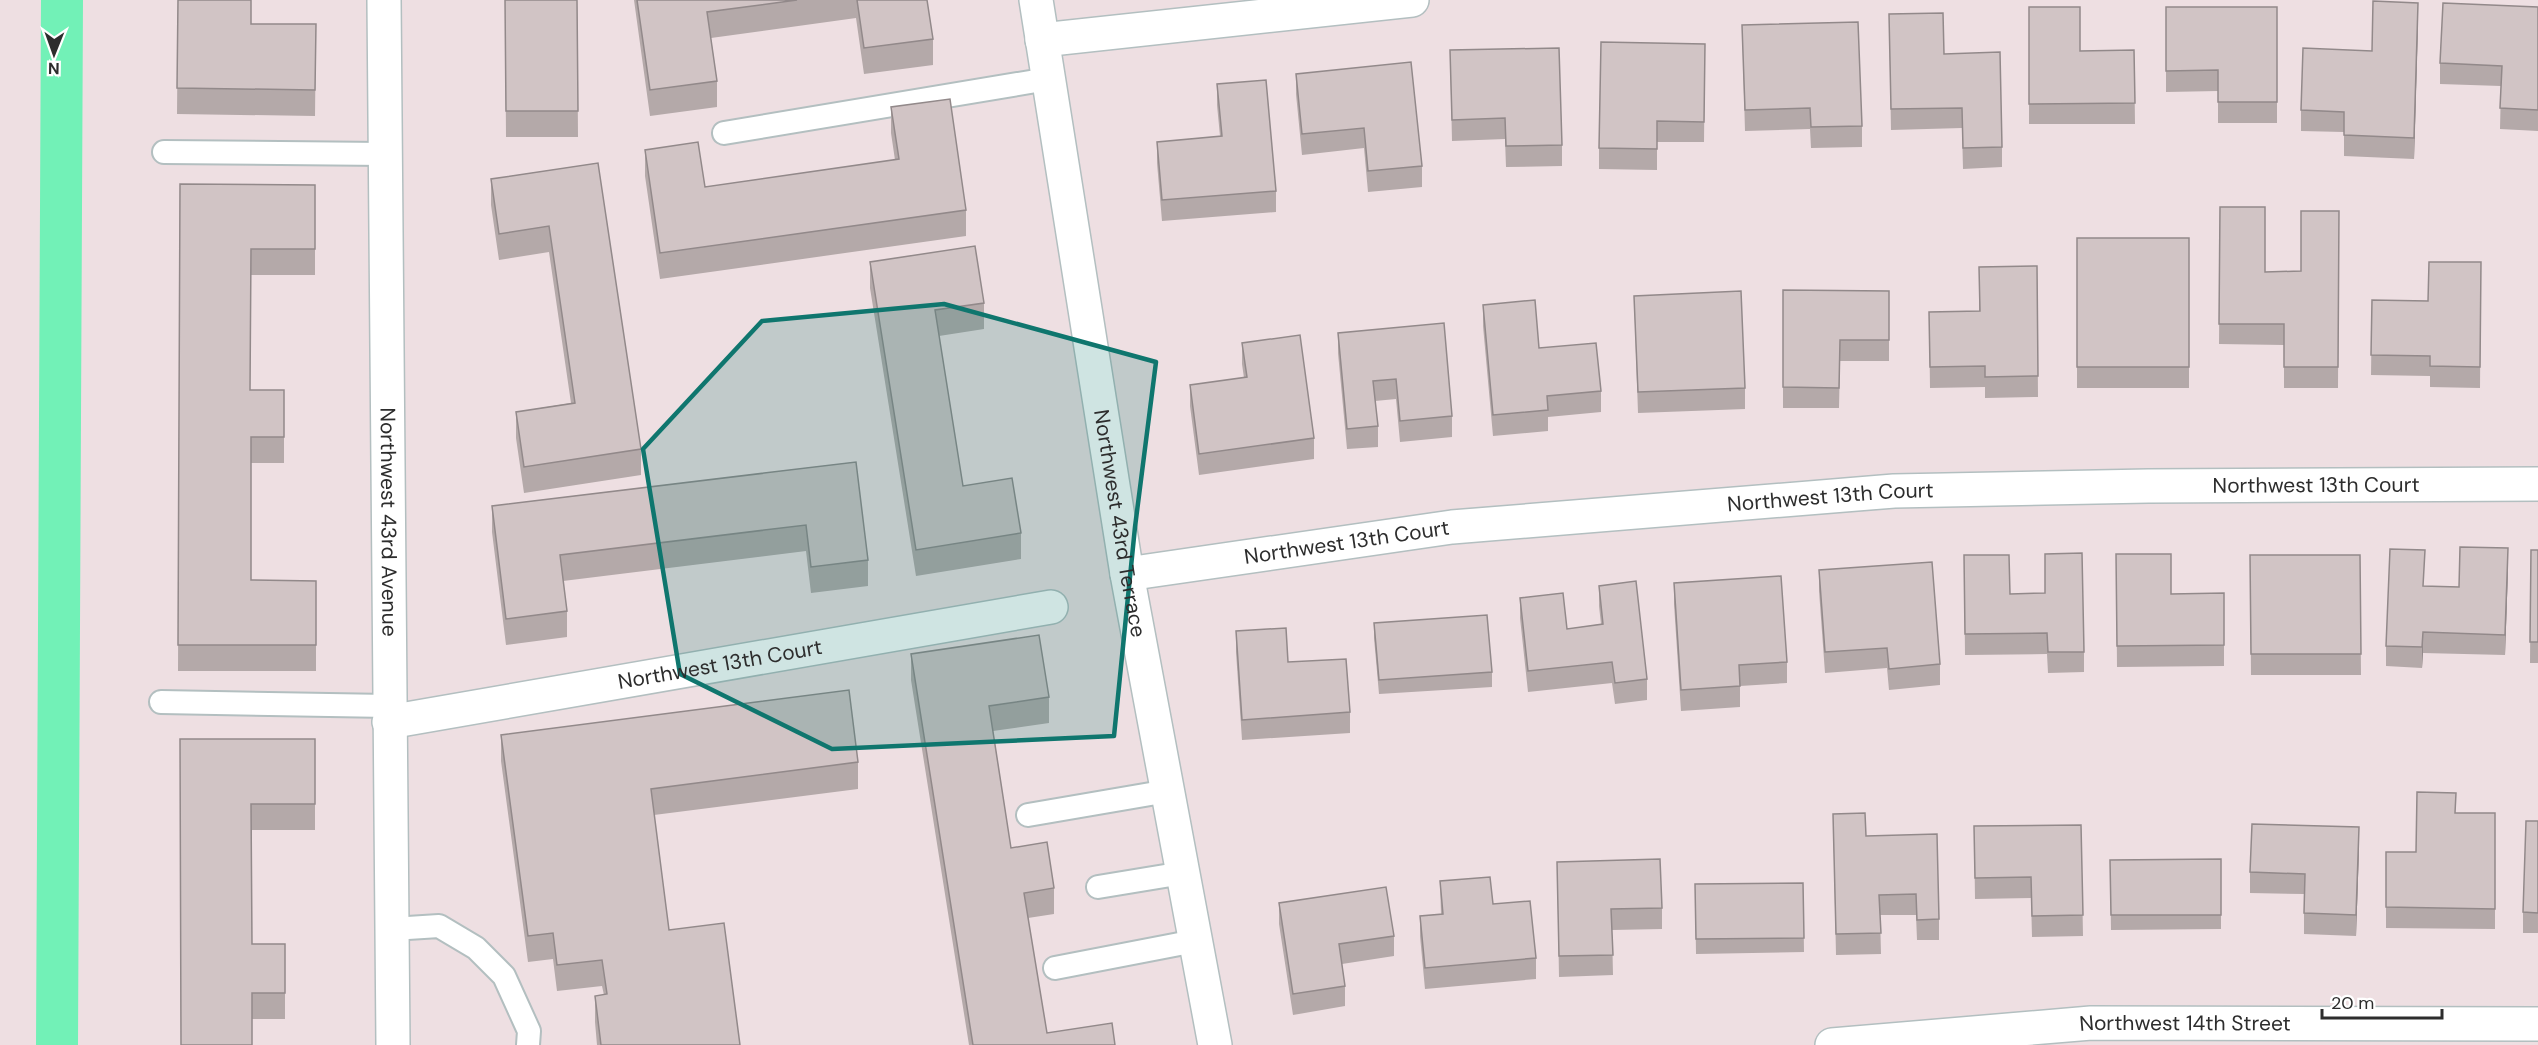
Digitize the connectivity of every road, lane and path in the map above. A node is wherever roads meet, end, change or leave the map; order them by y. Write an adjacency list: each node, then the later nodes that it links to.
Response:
1 (384, 0): 8 (street, Northwest 43rd Avenue)
2 (1036, 0): 4 (street, Northwest 43rd Terrace)
3 (1412, 0): 4 (street)
4 (1042, 40): 5 (street, Northwest 43rd Terrace)
5 (1048, 79): 6 (lane); 10 (street, Northwest 43rd Terrace)
6 (724, 133)
7 (164, 152): 8 (lane)
8 (385, 154): 13 (street, Northwest 43rd Avenue)
9 (2538, 484): 10 (street, Northwest 13th Court)
10 (1127, 574): 14 (street, Northwest 43rd Terrace)
11 (1051, 607): 13 (street, Northwest 13th Court)
12 (161, 702): 13 (lane)
13 (389, 714): 18 (street, Northwest 43rd Avenue)
14 (1168, 791): 15 (lane); 16 (street, Northwest 43rd Terrace)
15 (1028, 815)
16 (1183, 873): 17 (lane); 19 (street, Northwest 43rd Terrace)
17 (1098, 887)
18 (392, 929): 22 (street, Northwest 43rd Avenue); 23 (lane)
19 (1196, 941): 20 (lane); 24 (street, Northwest 43rd Terrace)
20 (1055, 968)
21 (2538, 1024): 25 (street, Northwest 14th Street)
22 (393, 1045)
23 (528, 1045)
24 (1215, 1045)
25 (1832, 1045)

